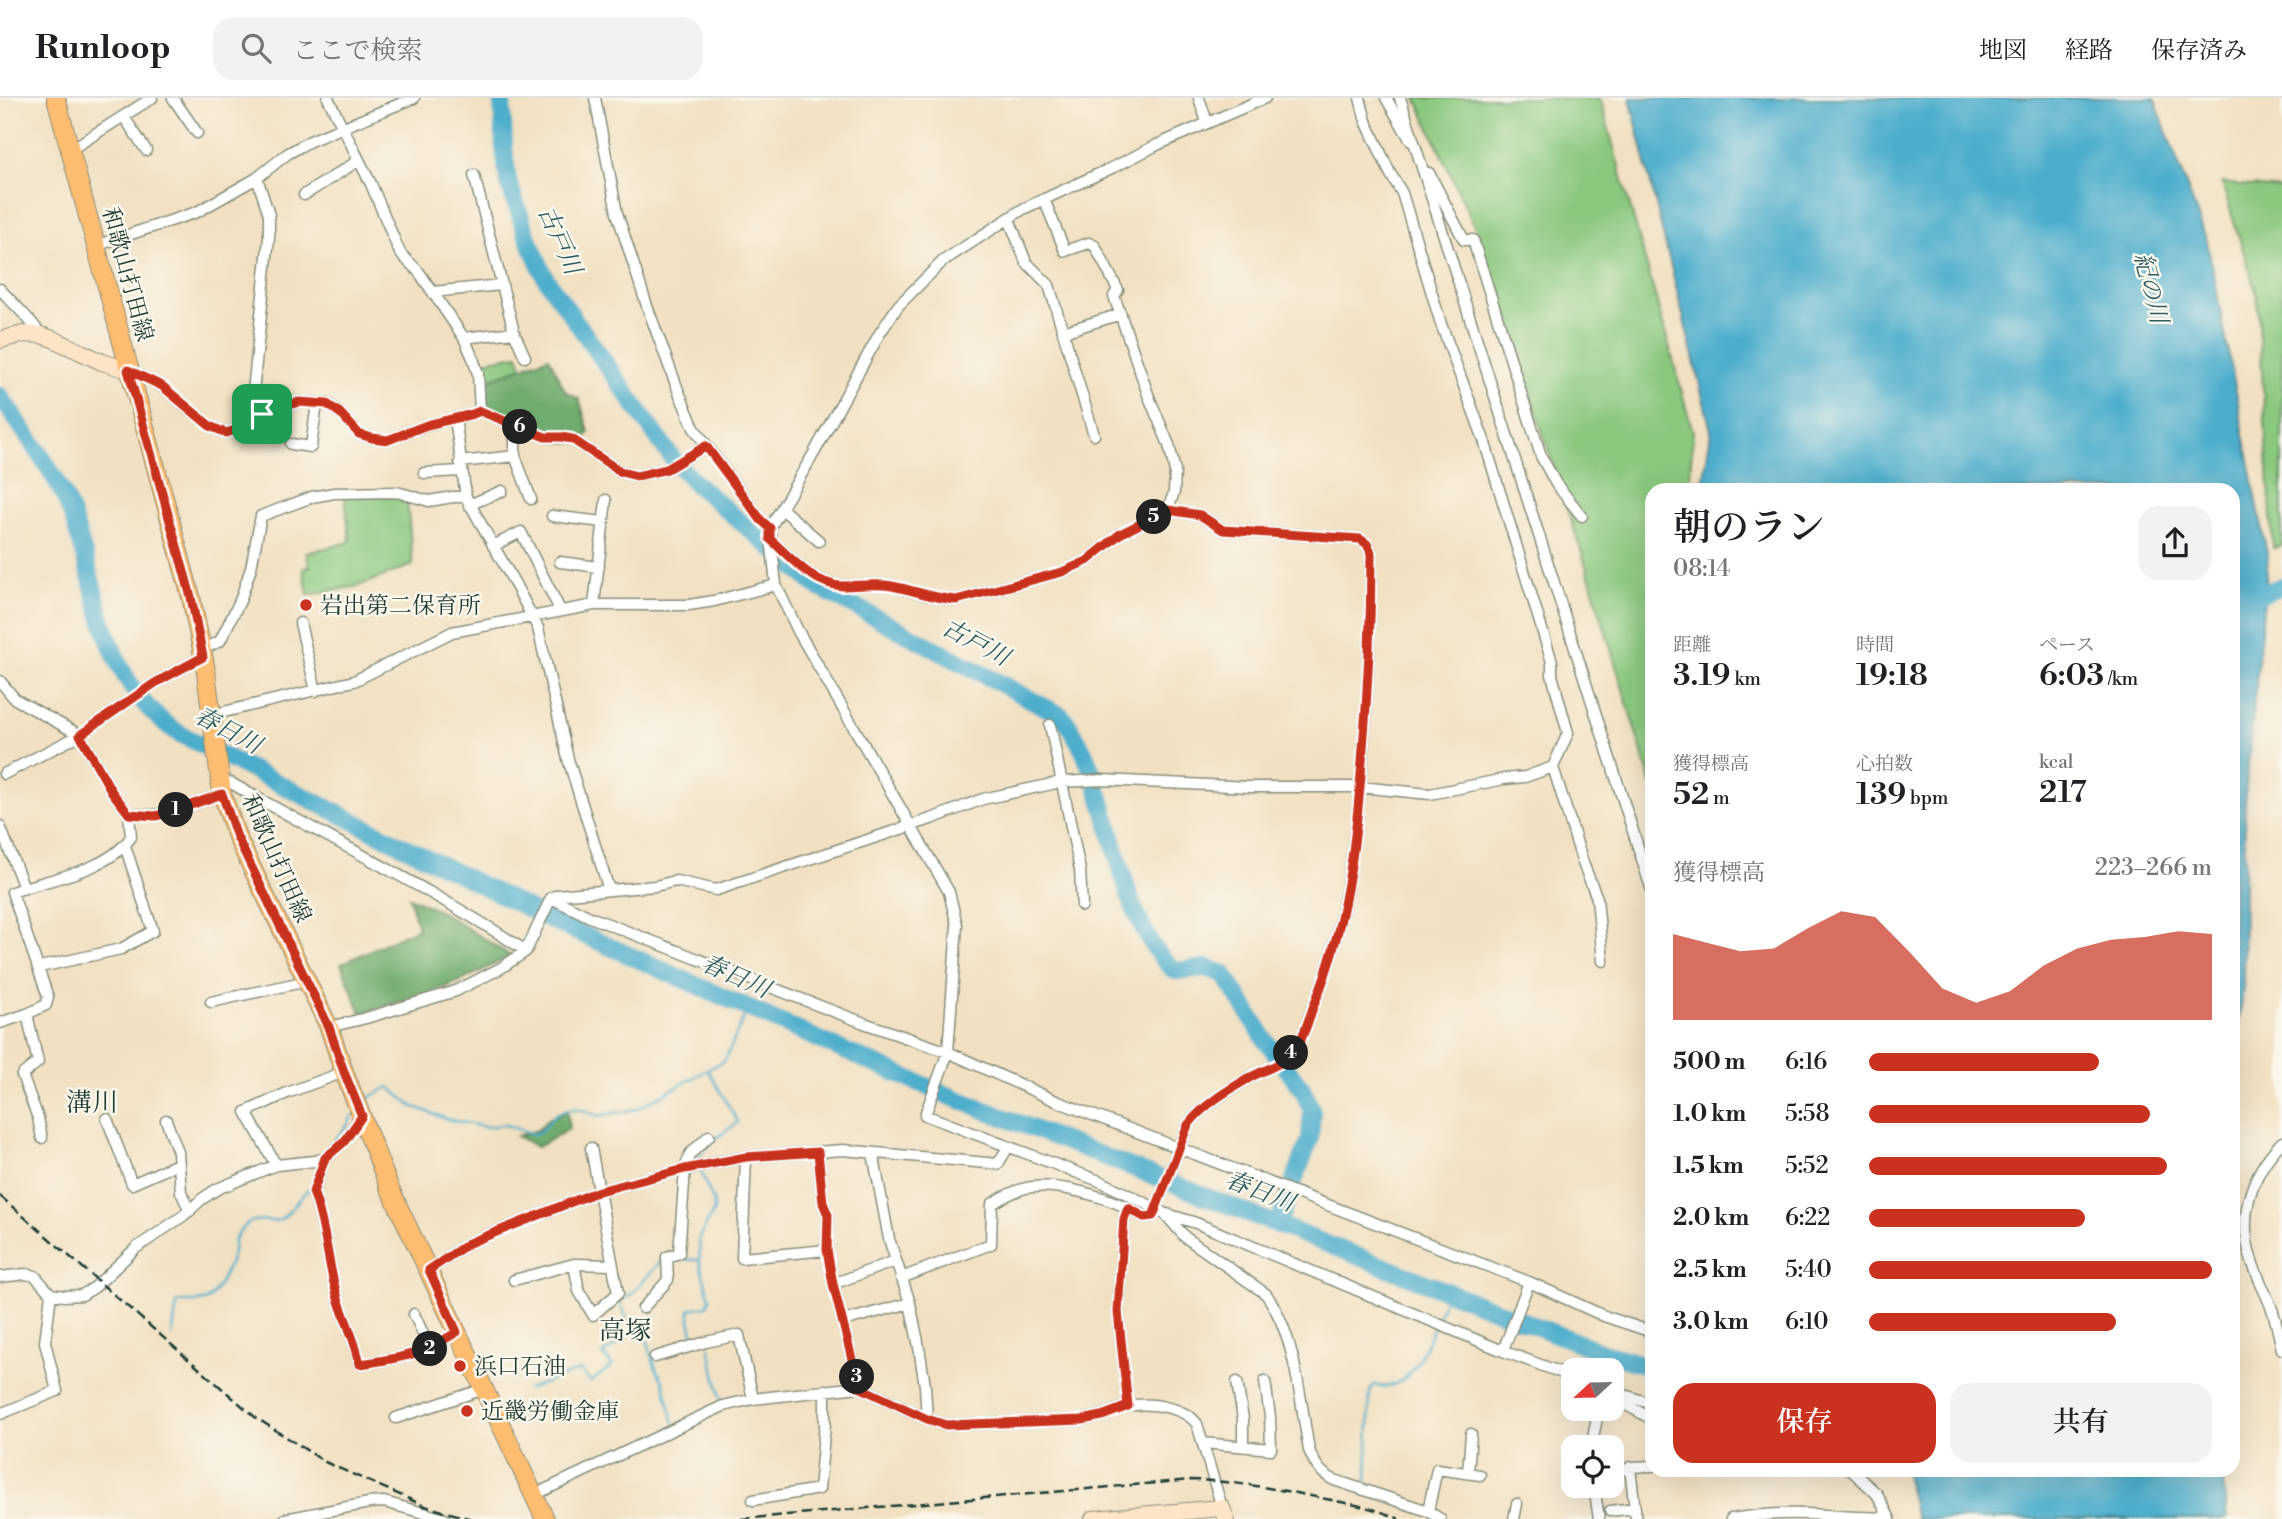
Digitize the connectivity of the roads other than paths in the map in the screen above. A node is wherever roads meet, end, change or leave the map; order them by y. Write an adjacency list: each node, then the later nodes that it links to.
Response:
1 (56, 98): 17 (main road, 和歌山打田線)
2 (127, 98): 13 (street)
3 (152, 98): 13 (street)
4 (173, 98): 16 (street)
5 (328, 98): 15 (street)
6 (414, 98): 15 (street)
7 (595, 98): 45 (street)
8 (1199, 98): 14 (street)
9 (1265, 98): 14 (street)
10 (1360, 98): 74 (street)
11 (1386, 98): 19 (street)
12 (1400, 98): 19 (street)
13 (129, 113): 17 (street); 18 (street)
14 (1208, 122): 24 (street)
15 (341, 127): 20 (street); 22 (street)
16 (197, 133)
17 (70, 150): 26 (main road, 和歌山打田線)
18 (146, 150)
19 (1420, 157): 56 (street); 83 (street)
20 (358, 161): 23 (street); 29 (street)
21 (474, 175): 27 (street)
22 (257, 178): 26 (street); 40 (street)
23 (304, 195)
24 (1044, 199): 25 (street); 30 (street)
25 (1009, 219): 32 (street); 53 (street)
26 (95, 246): 37 (main road, 和歌山打田線)
27 (501, 285): 29 (street); 31 (street)
28 (0, 289): 33 (street)
29 (433, 292): 34 (street)
30 (1121, 314): 32 (street); 54 (street)
31 (514, 332): 34 (street); 36 (street)
32 (1063, 332): 43 (street)
33 (41, 335): 35 (street); 37 (street)
34 (464, 338): 39 (street)
35 (1, 340)
36 (525, 358)
37 (128, 370): 40 (street); 68 (main road, 和歌山打田線)
38 (317, 403): 40 (street); 41 (street); 44 (street)
39 (480, 411): 41 (street); 42 (street)
40 (262, 414)
41 (455, 418): 47 (street)
42 (515, 425): 45 (street); 46 (street)
43 (1094, 435)
44 (290, 444)
45 (706, 446): 58 (street)
46 (515, 456): 47 (street); 50 (street)
47 (461, 466): 48 (street); 52 (street)
48 (424, 473)
49 (502, 491): 52 (street)
50 (531, 499)
51 (607, 500): 57 (street)
52 (468, 501): 60 (street); 68 (street)
53 (782, 509): 58 (street); 59 (street)
54 (1168, 510): 58 (street); 78 (street)
55 (552, 516): 57 (street)
56 (1582, 516)
57 (603, 522): 62 (street)
58 (770, 534): 63 (street)
59 (819, 541)
60 (493, 546): 65 (street); 66 (street)
61 (560, 562): 62 (street)
62 (599, 567): 64 (street)
63 (776, 585): 64 (street); 80 (street)
64 (594, 605): 65 (street)
65 (560, 610): 66 (street)
66 (533, 616): 70 (street); 85 (street)
67 (300, 623): 70 (street)
68 (202, 653): 71 (main road, 和歌山打田線); 73 (street)
69 (0, 681): 73 (street)
70 (316, 691): 71 (street)
71 (212, 721): 77 (main road, 和歌山打田線)
72 (1050, 725): 76 (street)
73 (80, 735): 75 (street); 79 (street)
74 (1553, 767): 78 (street); 89 (street)
75 (4, 774)
76 (1060, 782): 78 (street); 80 (street); 87 (street)
77 (220, 783): 79 (street); 88 (street); 91 (main road, 和歌山打田線)
78 (1360, 787): 107 (street)
79 (129, 814): 82 (street)
80 (910, 824): 85 (street); 96 (street)
81 (0, 827): 84 (street)
82 (125, 846): 84 (street); 90 (street)
83 (1645, 869)
84 (24, 888): 90 (street)
85 (609, 890): 86 (street)
86 (549, 902): 88 (street); 96 (street)
87 (1082, 905)
88 (529, 947): 95 (street)
89 (1603, 961)
90 (40, 967): 93 (street)
91 (307, 981): 92 (street); 95 (main road, 和歌山打田線)
92 (211, 1002)
93 (27, 1014): 94 (street); 102 (street)
94 (0, 1023)
95 (329, 1027): 97 (main road, 和歌山打田線)
96 (947, 1058): 104 (street); 107 (street)
97 (344, 1072): 98 (main road, 和歌山打田線); 112 (street)
98 (362, 1116): 110 (street); 122 (main road, 和歌山打田線)
99 (107, 1119): 111 (street)
100 (166, 1120): 111 (street)
101 (709, 1136): 113 (street)
102 (42, 1138)
103 (2282, 1142): 136 (street)
104 (1008, 1147): 108 (street); 116 (street)
105 (591, 1148): 114 (street)
106 (818, 1152): 108 (street); 109 (street); 118 (street)
107 (1177, 1152): 116 (street); 126 (street)
108 (873, 1153): 119 (street)
109 (746, 1157): 113 (street); 118 (street)
110 (320, 1160): 112 (street); 135 (street)
111 (178, 1164): 117 (street)
112 (276, 1165): 117 (street)
113 (685, 1169): 114 (street); 130 (street)
114 (599, 1191): 121 (street); 122 (street)
115 (1128, 1208): 116 (street); 124 (street); 149 (street)
116 (1160, 1208): 137 (street); 165 (street)
117 (190, 1211): 128 (street)
118 (827, 1250): 127 (street)
119 (895, 1261): 124 (street); 127 (street)
120 (574, 1264): 121 (street); 121 (street); 125 (street)
121 (612, 1265)
122 (429, 1270): 134 (main road, 和歌山打田線)
123 (0, 1277): 128 (street)
124 (901, 1278): 129 (street)
125 (514, 1280)
126 (1529, 1282): 133 (street); 137 (street)
127 (833, 1284): 132 (street)
128 (51, 1294): 150 (street)
129 (910, 1303): 132 (street); 153 (street)
130 (643, 1308)
131 (414, 1314): 135 (street)
132 (844, 1321): 142 (street)
133 (1645, 1330)
134 (457, 1332): 135 (street); 143 (main road, 和歌山打田線)
135 (430, 1349)
136 (2282, 1349)
137 (1503, 1351): 139 (street)
138 (655, 1357): 146 (street)
139 (1561, 1373)
140 (1265, 1381): 156 (street)
141 (1237, 1382): 156 (street)
142 (859, 1387): 144 (street); 153 (street)
143 (484, 1389): 152 (street); 161 (main road, 和歌山打田線)
144 (825, 1390): 146 (street); 163 (street)
145 (1624, 1395): 147 (street)
146 (754, 1399): 161 (street)
147 (1645, 1402)
148 (1624, 1404): 151 (street)
149 (1128, 1406): 153 (street); 155 (street)
150 (0, 1414)
151 (1645, 1415)
152 (396, 1418)
153 (927, 1419)
154 (1471, 1434): 165 (street)
155 (1203, 1443): 156 (street); 167 (street)
156 (1243, 1446)
157 (1645, 1466): 159 (street)
158 (1624, 1469): 159 (street)
159 (1631, 1469): 168 (street)
160 (1859, 1477): 169 (street)
161 (534, 1496): 172 (main road, 和歌山打田線)
162 (1596, 1498): 176 (street)
163 (753, 1500)
164 (1517, 1504): 175 (street)
165 (1428, 1511): 174 (street)
166 (1610, 1511): 168 (street)
167 (1224, 1514): 173 (street)
168 (1635, 1514)
169 (1890, 1518): 177 (street)
170 (285, 1519): 171 (street)
171 (446, 1519)
172 (545, 1519)
173 (1099, 1519)
174 (1440, 1519)
175 (1514, 1519)
176 (1599, 1519)
177 (1731, 1519)

